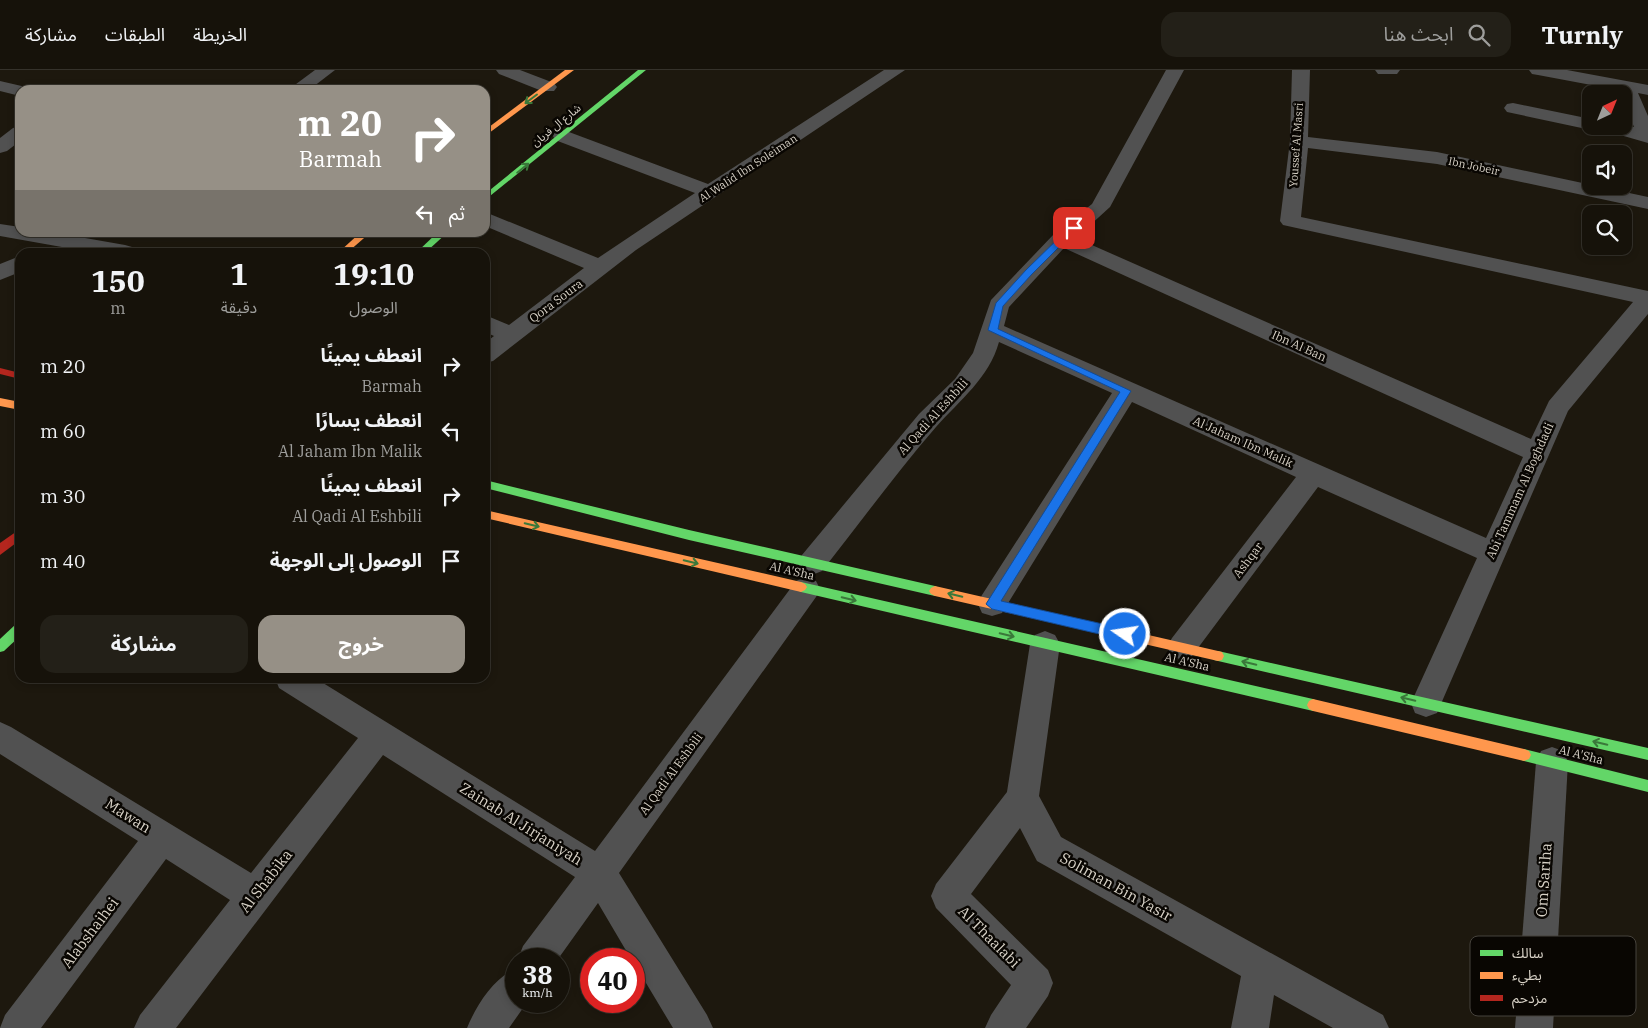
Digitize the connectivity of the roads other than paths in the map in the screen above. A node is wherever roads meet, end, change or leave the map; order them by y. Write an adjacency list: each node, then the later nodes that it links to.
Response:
1 (505, 70): 14 (street)
2 (570, 70): 14 (street)
3 (642, 70): 23 (street, شارع ال فريان)
4 (896, 70): 26 (street, Al Walid Ibn Soleiman)
5 (1301, 70): 25 (street, Youssef Al Masri)
6 (1384, 70): 7 (street)
7 (1391, 70)
8 (1538, 70): 12 (street)
9 (1169, 71): 35 (street, Al Qadi Al Eshbili)
10 (323, 79): 11 (street)
11 (309, 85)
12 (1616, 85)
13 (0, 86): 16 (street)
14 (548, 87): 21 (street, one-way to 21)
15 (1632, 88): 17 (street)
16 (15, 90)
17 (1648, 90)
18 (1632, 100): 24 (street)
19 (1512, 108): 20 (street)
20 (1582, 122)
21 (490, 130)
22 (1632, 132): 24 (street)
23 (562, 136): 26 (street); 27 (street, شارع ال فريان, one-way to 23)
24 (1648, 136)
25 (1298, 141): 28 (street, Ibn Jobeir); 43 (street, Youssef Al Masri)
26 (710, 192): 41 (street, Al Walid Ibn Soleiman)
27 (490, 194)
28 (1648, 203)
29 (490, 220): 41 (street)
30 (0, 230): 31 (street)
31 (15, 231)
32 (71, 237): 36 (street); 37 (street)
33 (360, 237): 38 (street)
34 (438, 237): 39 (street)
35 (1061, 239): 45 (street, Al Qadi Al Eshbili); 53 (street, Ibn Al Ban)
36 (50, 248)
37 (111, 248)
38 (348, 248)
39 (426, 248)
40 (15, 266): 42 (street)
41 (600, 267): 46 (street, Qora Soura)
42 (0, 273)
43 (1648, 299): 53 (street, Abi Tammam Al Boghdadi)
44 (490, 325): 46 (street)
45 (993, 330): 50 (street, Al Jaham Ibn Malik); 60 (street, Al Qadi Al Eshbili)
46 (512, 335): 47 (street, Qora Soura)
47 (490, 351)
48 (0, 371): 49 (street)
49 (15, 375)
50 (1126, 391): 54 (street, Al Jaham Ibn Malik); 61 (street)
51 (0, 402): 52 (street)
52 (15, 405)
53 (1537, 453): 59 (street, Abi Tammam Al Boghdadi)
54 (1314, 472): 59 (street, Al Jaham Ibn Malik); 65 (street, Ashqar)
55 (490, 485): 60 (street, Al A'Sha)
56 (490, 515): 60 (street, Al A'Sha, one-way to 60)
57 (15, 537): 58 (street)
58 (0, 550)
59 (1492, 553): 67 (street, Abi Tammam Al Boghdadi)
60 (809, 576): 61 (street, Al A'Sha, one-way to 60); 63 (street, Al A'Sha, one-way to 63); 75 (street, Al Qadi Al Eshbili)
61 (992, 604): 65 (street, Al A'Sha)
62 (15, 633): 64 (street)
63 (1045, 644): 71 (street, Al A'Sha); 73 (street)
64 (0, 647)
65 (1182, 647): 67 (street, Al A'Sha, one-way to 65)
66 (298, 683): 68 (street, Zainab Al Jirjaniyah)
67 (1426, 703): 70 (street, Al A'Sha, one-way to 67)
68 (380, 734): 75 (street, Zainab Al Jirjaniyah); 76 (street, Al Shabika)
69 (0, 737): 74 (street, Mawan)
70 (1648, 754)
71 (1552, 762): 72 (street, Al A'Sha); 77 (street, Om Sariha)
72 (1648, 786)
73 (1022, 798): 79 (street, Soliman Bin Yasir); 85 (street, Al Thaalabi)
74 (162, 837): 76 (street, Mawan); 81 (street, Alabshaihei)
75 (599, 873): 78 (street, Al Qadi Al Eshbili); 84 (street, Zainab Al Jirjaniyah)
76 (255, 895): 82 (street, Al Shabika)
77 (1540, 936)
78 (544, 948)
79 (1260, 967): 86 (street); 87 (street, Soliman Bin Yasir)
80 (505, 1002): 83 (street)
81 (18, 1028)
82 (153, 1028)
83 (486, 1028)
84 (694, 1028)
85 (1004, 1028)
86 (1250, 1028)
87 (1370, 1028)

